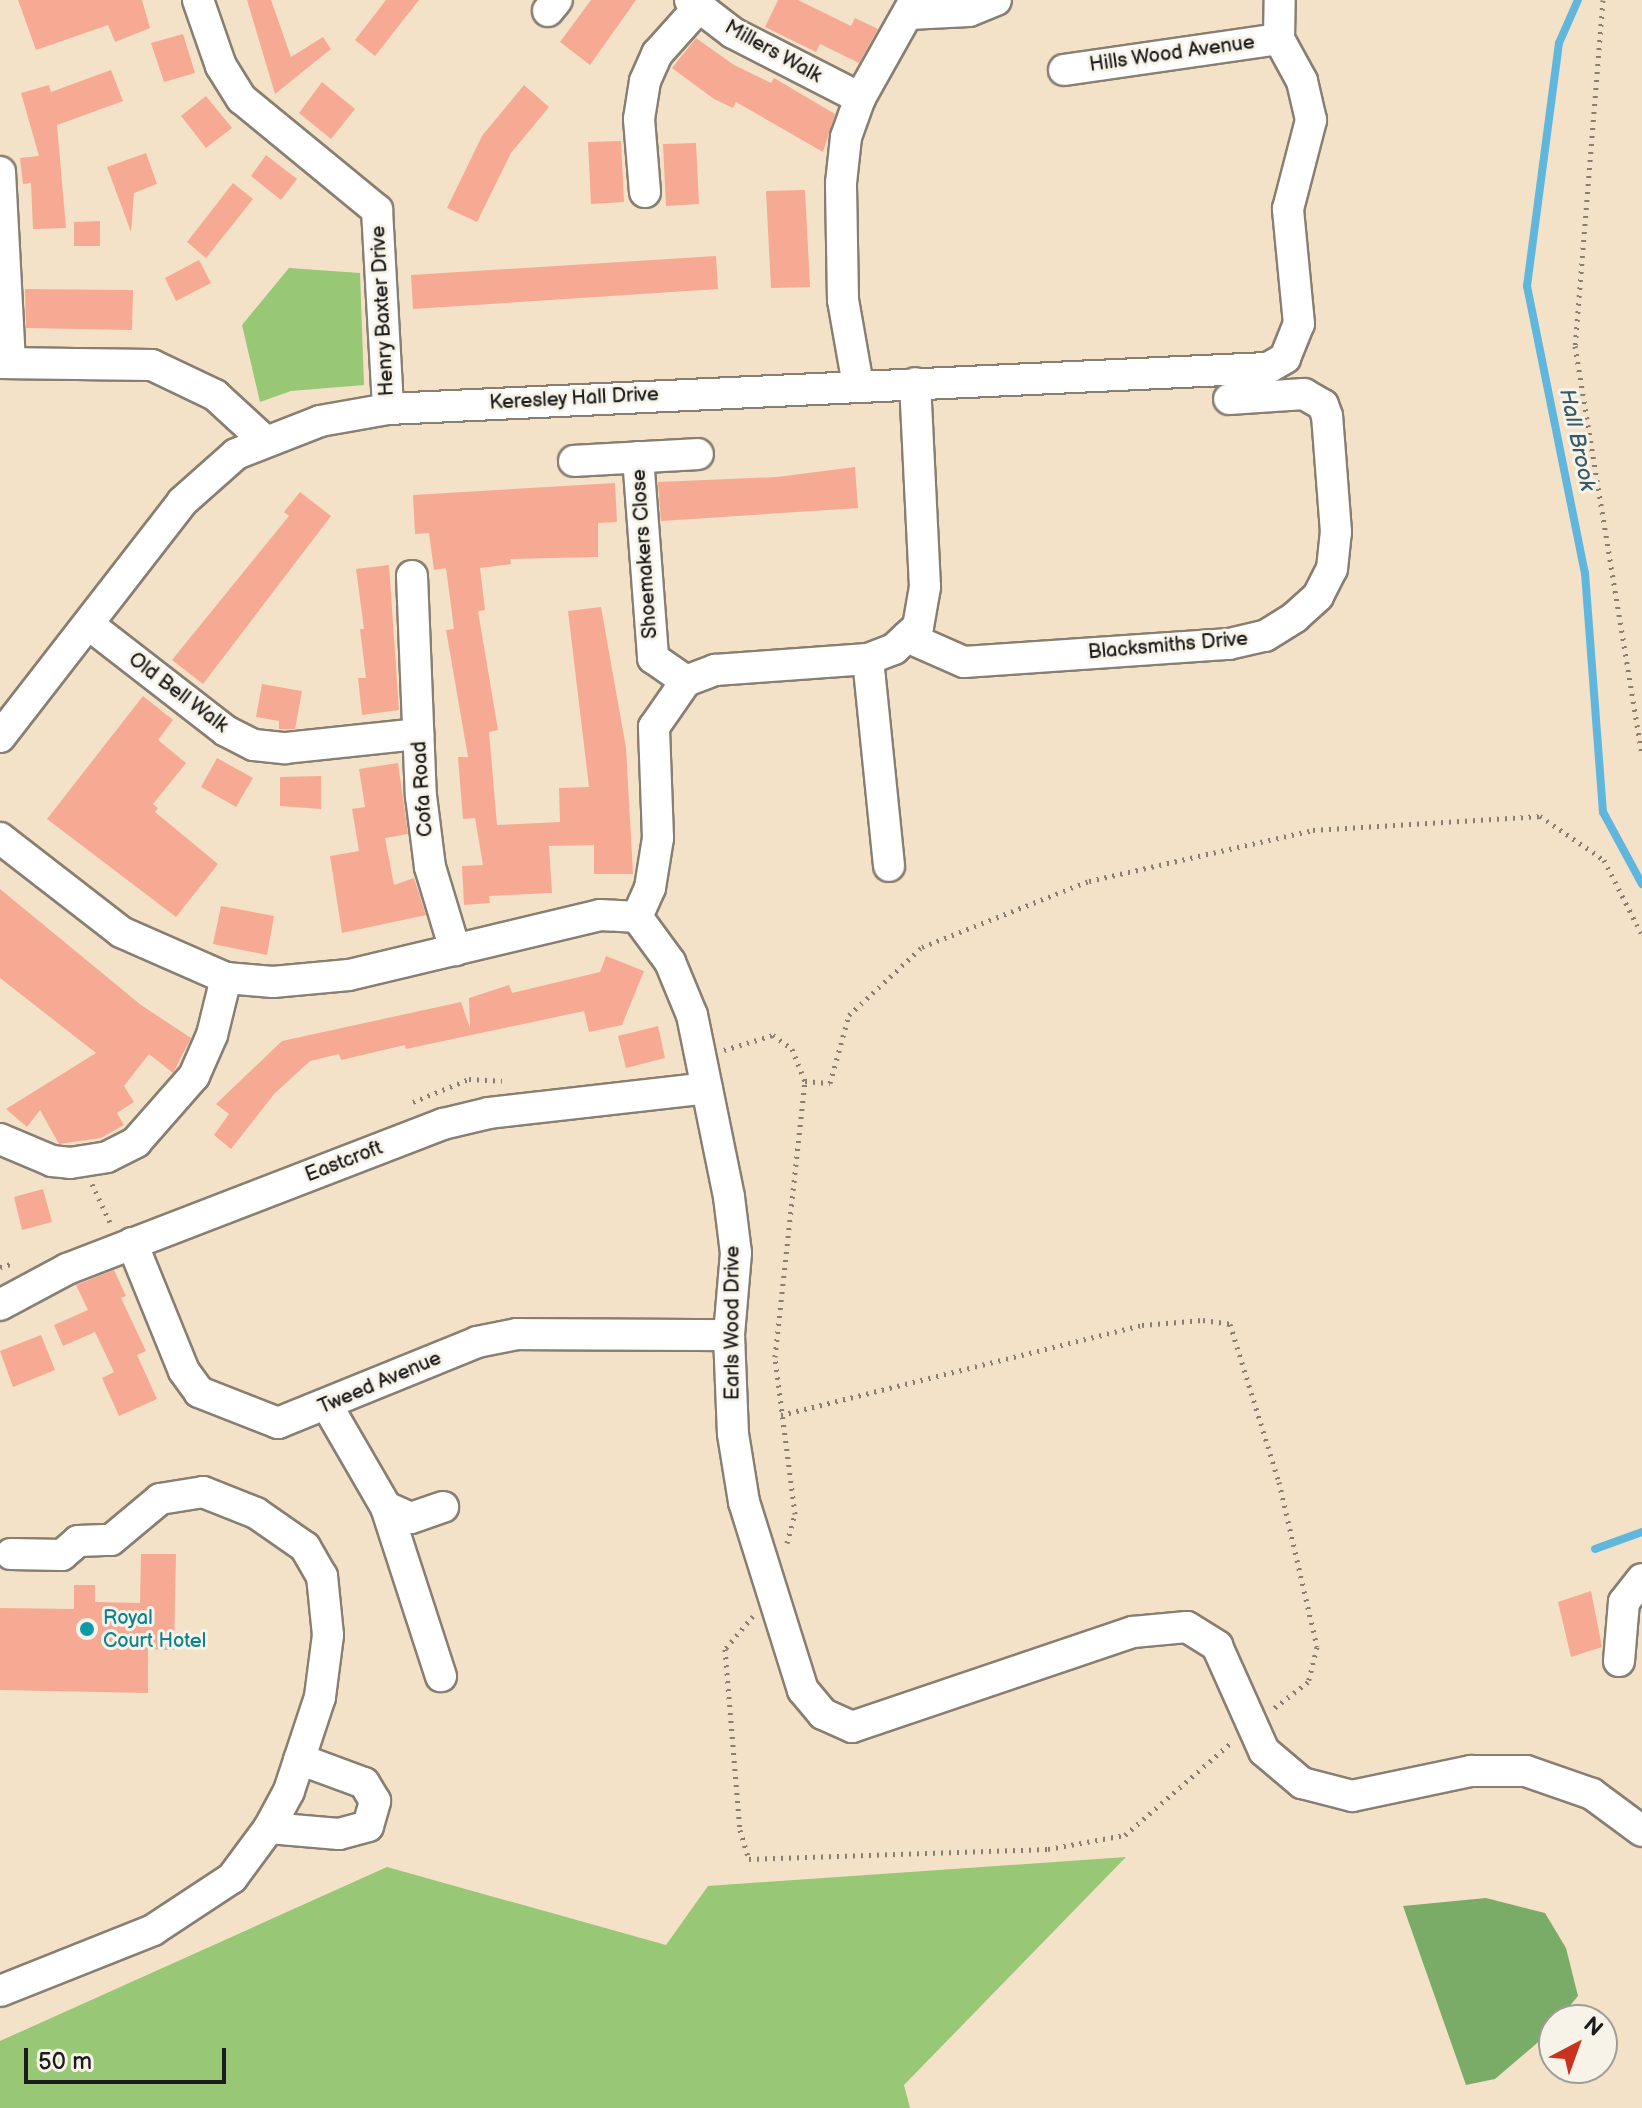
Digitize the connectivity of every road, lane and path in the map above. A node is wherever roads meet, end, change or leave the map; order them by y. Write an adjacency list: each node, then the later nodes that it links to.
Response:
1 (198, 0): 17 (street, Henry Baxter Drive)
2 (996, 0): 6 (street)
3 (1280, 0): 7 (street, Hills Wood Avenue)
4 (1603, 0): 29 (path)
5 (694, 3): 9 (street, Millers Walk); 11 (street)
6 (912, 7): 9 (street)
7 (1279, 39): 8 (street, Hills Wood Avenue); 12 (street, Hills Wood Avenue)
8 (1064, 70)
9 (860, 98): 15 (street)
10 (0, 172): 13 (street)
11 (645, 192)
12 (1285, 358): 14 (street, Keresley Hall Drive)
13 (5, 363): 18 (street)
14 (915, 383): 15 (street, Keresley Hall Drive); 24 (street)
15 (858, 385): 17 (street, Keresley Hall Drive)
16 (1229, 399): 24 (street, Blacksmiths Drive)
17 (388, 409): 18 (street, Keresley Hall Drive)
18 (265, 441): 23 (street, Keresley Hall Drive)
19 (698, 454): 20 (street)
20 (638, 457): 21 (street); 26 (street, Shoemakers Close)
21 (574, 461)
22 (412, 576): 27 (street, Cofa Road)
23 (88, 624): 27 (street, Old Bell Walk); 28 (street, Keresley Hall Drive)
24 (907, 637): 25 (street)
25 (868, 659): 26 (street); 31 (street)
26 (686, 681): 32 (street)
27 (418, 734): 34 (street, Cofa Road)
28 (0, 737)
29 (1642, 755)
30 (0, 838): 35 (street)
31 (889, 866)
32 (637, 917): 34 (street); 36 (street, Earls Wood Drive)
33 (1642, 935): 38 (path)
34 (455, 950): 35 (street)
35 (226, 978): 42 (street)
36 (700, 1058): 38 (path); 39 (street, Earls Wood Drive)
37 (514, 1081): 40 (path)
38 (805, 1081): 50 (path)
39 (707, 1088): 44 (street, Eastcroft); 48 (street, Earls Wood Drive)
40 (398, 1109)
41 (0, 1139): 42 (street)
42 (82, 1162): 43 (path)
43 (101, 1234)
44 (132, 1243): 47 (street, Eastcroft); 49 (street, Tweed Avenue)
45 (26, 1260): 46 (path)
46 (0, 1267)
47 (0, 1305)
48 (729, 1335): 49 (street, Tweed Avenue); 59 (street, Earls Wood Drive)
49 (328, 1407): 51 (street)
50 (781, 1415): 54 (path); 59 (path)
51 (386, 1507): 52 (street); 58 (street)
52 (443, 1507)
53 (11, 1554): 60 (street)
54 (783, 1555)
55 (1642, 1579): 57 (street)
56 (761, 1606): 59 (path)
57 (1619, 1661)
58 (441, 1676)
59 (1250, 1727): 62 (street, Earls Wood Drive)
60 (299, 1759): 61 (street); 61 (street)
61 (269, 1828): 63 (street)
62 (1642, 1831)
63 (0, 1991)

